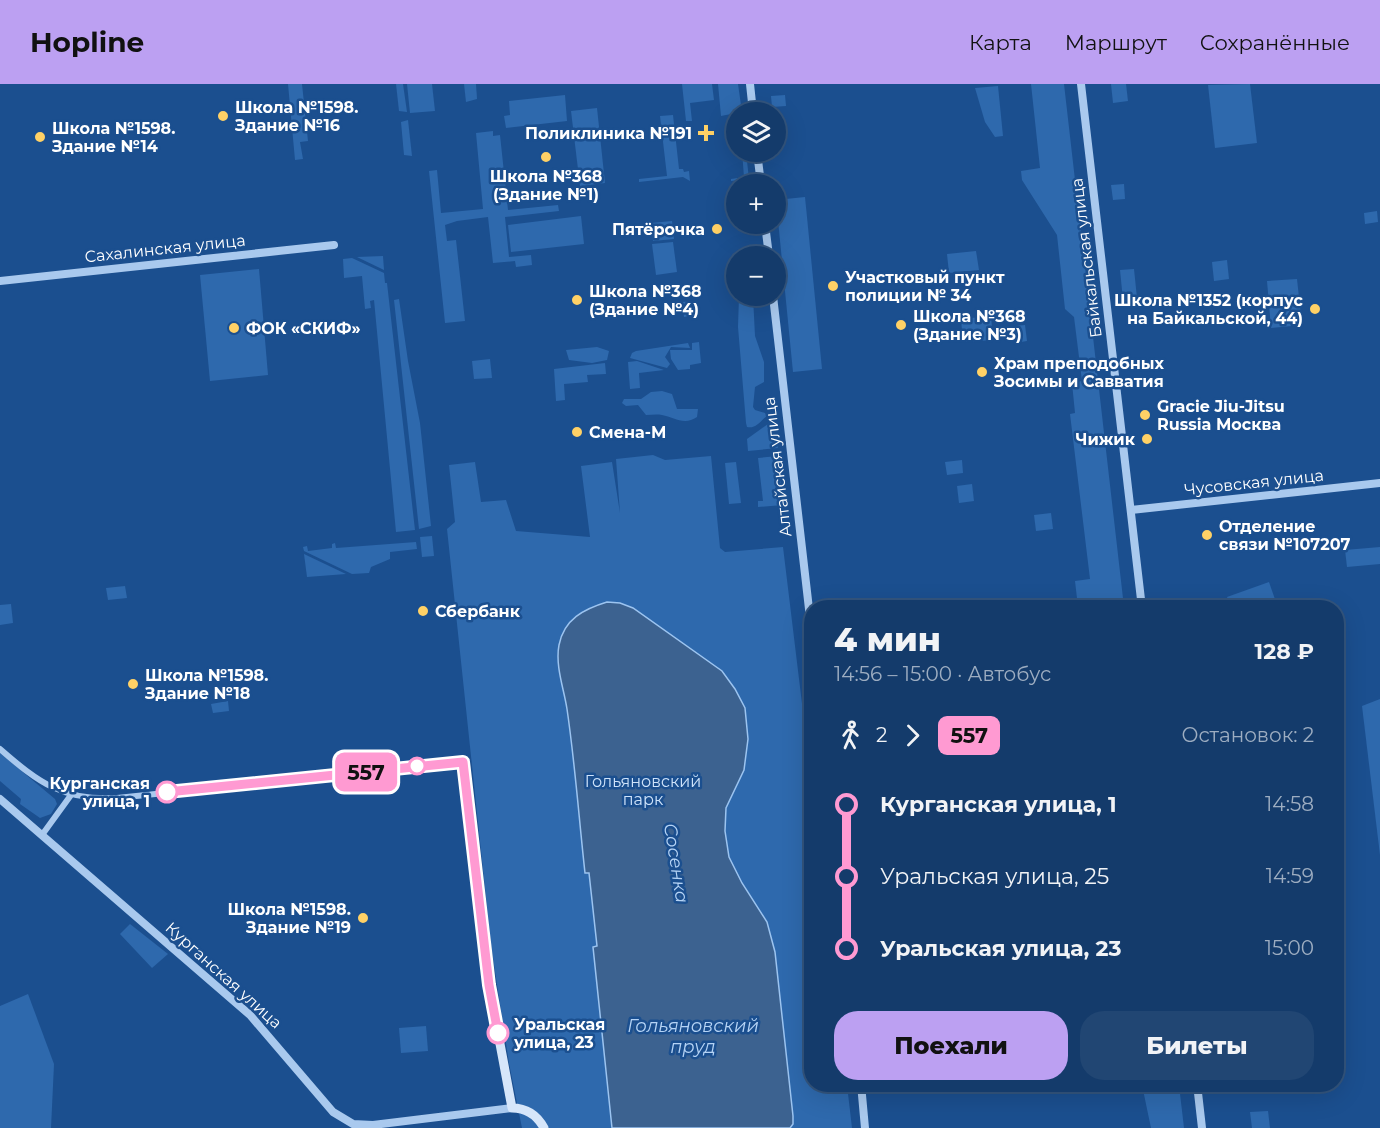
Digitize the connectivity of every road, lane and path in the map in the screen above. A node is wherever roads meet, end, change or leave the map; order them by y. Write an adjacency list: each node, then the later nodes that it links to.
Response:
1 (750, 84): 3 (street)
2 (1081, 84): 8 (street, Байкальская улица)
3 (752, 102)
4 (334, 245): 5 (street, Сахалинская улица)
5 (0, 281)
6 (774, 306): 9 (street, Алтайская улица)
7 (1380, 483): 8 (street, Чусовская улица)
8 (1131, 510): 10 (street, Байкальская улица)
9 (808, 600)
10 (1141, 600)
11 (0, 748): 13 (street)
12 (463, 762): 13 (street); 18 (main road)
13 (71, 795): 15 (street)
14 (0, 799): 15 (street, Курганская улица)
15 (42, 835): 18 (street, Курганская улица)
16 (862, 1092): 20 (street)
17 (1198, 1092): 21 (street)
18 (512, 1108): 19 (main road)
19 (544, 1128)
20 (865, 1128)
21 (1202, 1128)

